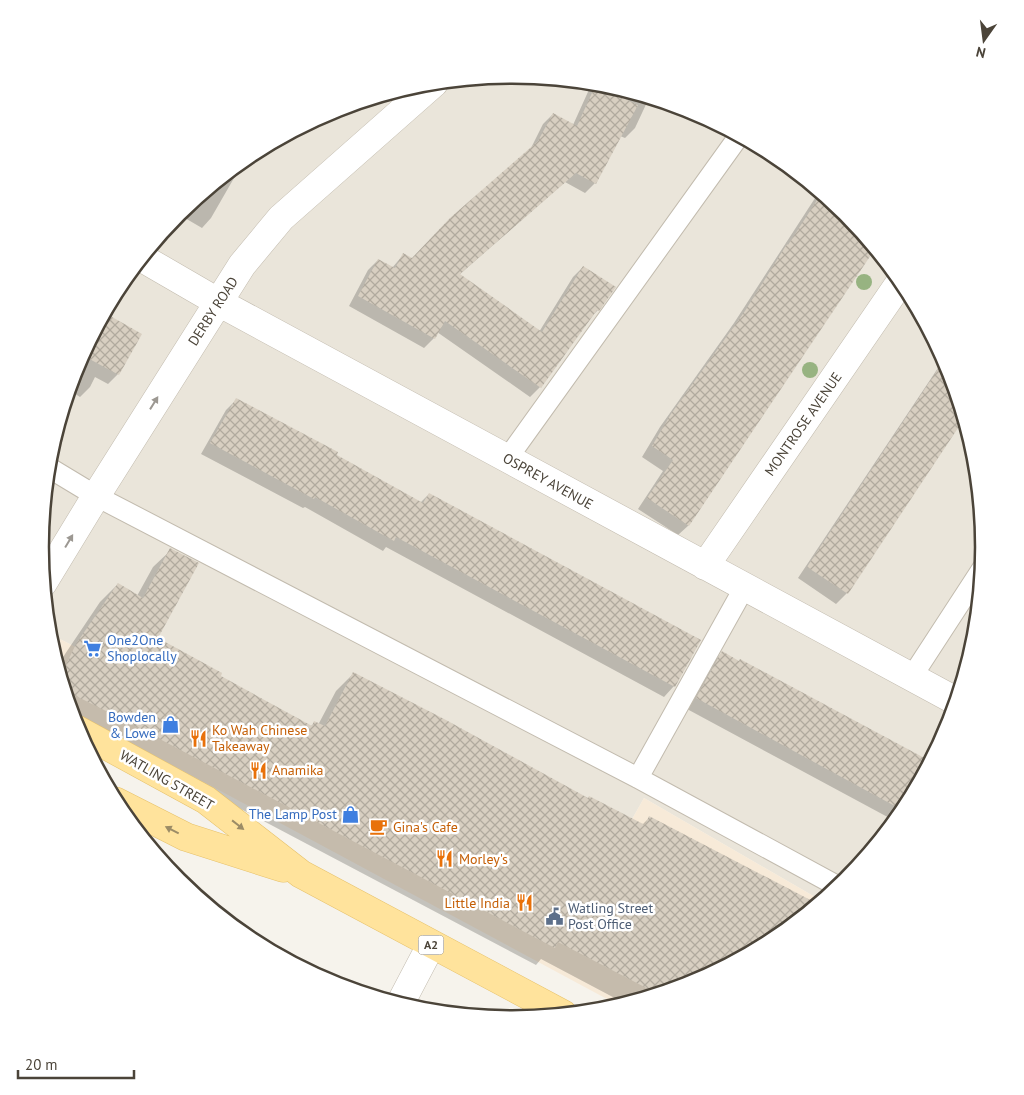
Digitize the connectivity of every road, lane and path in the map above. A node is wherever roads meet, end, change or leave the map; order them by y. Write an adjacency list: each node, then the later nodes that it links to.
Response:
1 (423, 93): 5 (street, DERBY ROAD)
2 (735, 141): 6 (lane)
3 (147, 261): 5 (street, OSPREY AVENUE)
4 (896, 288): 9 (street, MONTROSE AVENUE)
5 (218, 302): 6 (street, OSPREY AVENUE); 8 (street, DERBY ROAD, one-way to 5)
6 (507, 459): 9 (street, OSPREY AVENUE)
7 (56, 471): 8 (lane)
8 (96, 496): 10 (street, DERBY ROAD, one-way to 8); 16 (lane)
9 (704, 566): 12 (street, OSPREY AVENUE)
10 (50, 572)
11 (974, 582): 13 (lane)
12 (744, 588): 13 (street, OSPREY AVENUE); 16 (lane)
13 (911, 678): 14 (street, OSPREY AVENUE)
14 (950, 699)
15 (89, 735): 18 (main road, WATLING STREET / A2, one-way to 18)
16 (638, 778): 19 (lane)
17 (131, 811): 18 (main road, WATLING STREET / A2, one-way to 17)
18 (301, 874): 20 (main road, WATLING STREET / A2)
19 (831, 883)
20 (431, 945): 21 (street); 22 (main road, WATLING STREET / A2)
21 (403, 998)
22 (553, 1009)

